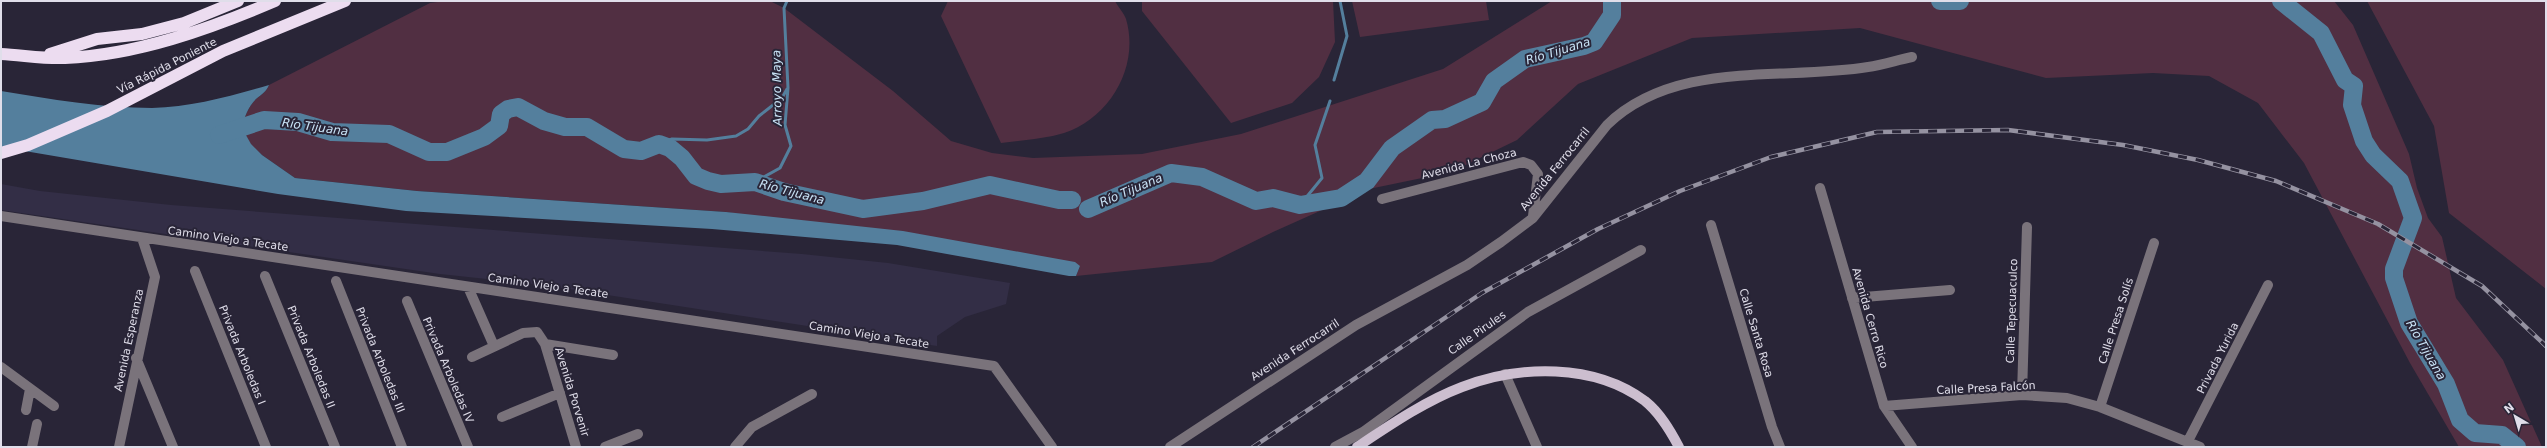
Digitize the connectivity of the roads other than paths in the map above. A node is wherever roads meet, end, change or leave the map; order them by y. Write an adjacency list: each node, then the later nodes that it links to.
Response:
1 (238, 1): 5 (highway)
2 (275, 1): 5 (highway)
3 (345, 1): 7 (highway, Vía Rápida Poniente)
4 (1, 54): 5 (highway)
5 (41, 56)
6 (1912, 57): 11 (street, Avenida Ferrocarril)
7 (1, 153)
8 (1820, 188): 23 (street, Avenida Cerro Rico)
9 (1382, 199): 11 (street, Avenida La Choza)
10 (1, 216): 14 (street, Camino Viejo a Tecate)
11 (1533, 218): 56 (street, Avenida Ferrocarril)
12 (1711, 225): 61 (street, Calle Santa Rosa)
13 (2027, 227): 35 (street, Calle Tepecuaculco)
14 (142, 238): 21 (street, Camino Viejo a Tecate); 29 (street, Avenida Esperanza)
15 (2154, 243): 38 (street, Calle Presa Solís)
16 (1641, 250): 43 (street, Calle Pirules)
17 (195, 271): 48 (street, Privada Arboledas I)
18 (265, 276): 49 (street, Privada Arboledas II)
19 (336, 281): 50 (street, Privada Arboledas III)
20 (2268, 285): 44 (street, Privada Yurida)
21 (468, 287): 26 (street); 55 (street, Camino Viejo a Tecate)
22 (1950, 290): 23 (street)
23 (1852, 298): 37 (street, Avenida Cerro Rico)
24 (407, 301): 51 (street, Privada Arboledas IV)
25 (544, 344): 26 (street); 27 (street); 33 (street, Avenida Porvenir)
26 (494, 346): 28 (street)
27 (613, 355)
28 (472, 357)
29 (136, 358): 46 (street, Avenida Esperanza); 47 (street)
30 (1, 367): 32 (street)
31 (1506, 374): 43 (main road); 59 (street); 60 (main road)
32 (30, 389): 36 (street); 39 (street)
33 (560, 393): 40 (street); 52 (street, Avenida Porvenir)
34 (812, 394): 54 (street)
35 (2022, 395): 37 (street, Calle Presa Falcón); 38 (street, Calle Presa Falcón)
36 (54, 406)
37 (1884, 406): 62 (street, Avenida Cerro Rico)
38 (2100, 407): 44 (street, Calle Presa Falcón)
39 (26, 410)
40 (502, 417)
41 (37, 424): 45 (street)
42 (638, 434): 53 (street)
43 (1365, 436): 57 (street, Calle Pirules); 58 (main road)
44 (2188, 441): 63 (street, Calle Presa Falcón)
45 (32, 447)
46 (119, 447)
47 (173, 447)
48 (266, 447)
49 (335, 447)
50 (402, 447)
51 (468, 447)
52 (576, 447)
53 (605, 447)
54 (735, 447)
55 (1052, 447)
56 (1170, 447)
57 (1335, 447)
58 (1357, 447)
59 (1537, 447)
60 (1679, 447)
61 (1780, 447)
62 (1912, 447)
63 (2200, 447)

